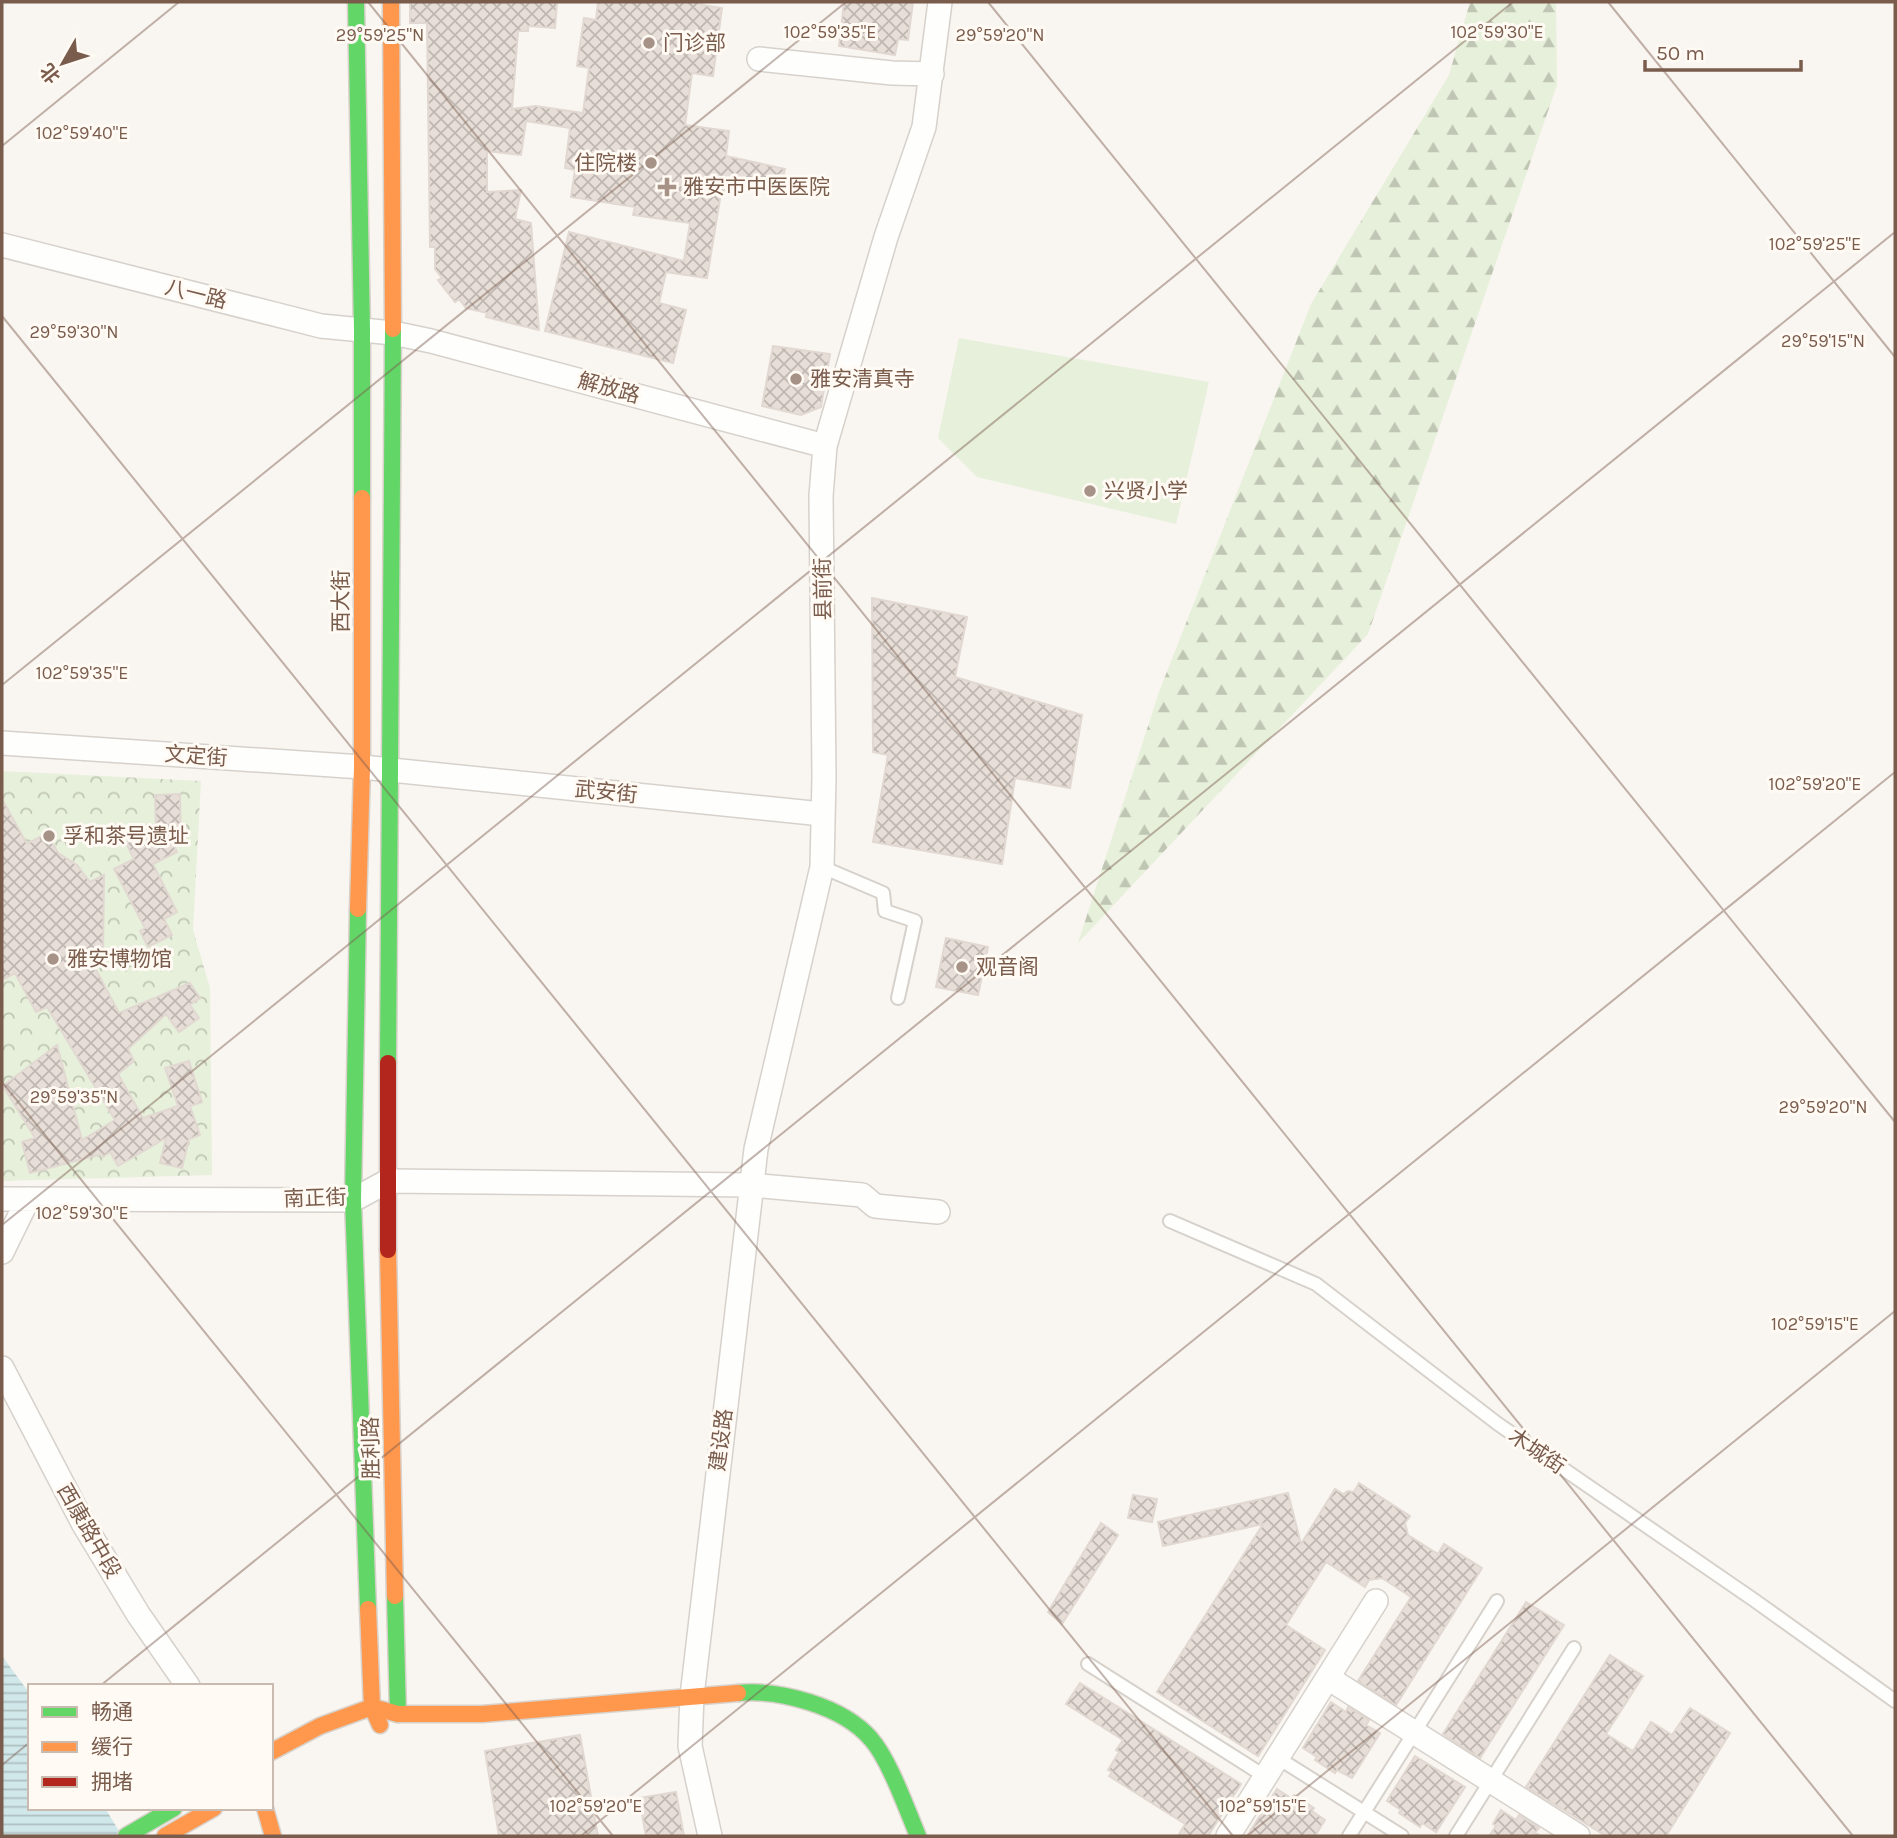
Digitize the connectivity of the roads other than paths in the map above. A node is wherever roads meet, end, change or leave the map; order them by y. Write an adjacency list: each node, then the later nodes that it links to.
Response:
1 (356, 2): 7 (main road, 西大街)
2 (391, 2): 8 (main road)
3 (940, 2): 5 (street, 县前街)
4 (759, 59): 5 (street)
5 (932, 74): 9 (street, 县前街)
6 (2, 245): 7 (street, 八一路)
7 (362, 330): 8 (street, 八一路); 11 (main road, 西大街)
8 (393, 333): 9 (street, 解放路); 12 (main road)
9 (825, 446): 13 (street, 县前街)
10 (2, 743): 11 (street, 文定街)
11 (362, 767): 12 (street, 文定街); 20 (main road, 西大街)
12 (390, 770): 13 (street, 武安街); 16 (main road)
13 (822, 814): 14 (street, 县前街)
14 (822, 867): 15 (lane); 17 (street, 县前街)
15 (898, 998)
16 (388, 1181): 17 (street, 南正街); 20 (street, 南正街); 34 (main road, 胜利路)
17 (751, 1185): 21 (street, 南正街); 31 (street, 建设路)
18 (2, 1199): 19 (street, 南正街)
19 (28, 1199): 20 (street, 南正街); 23 (street)
20 (352, 1200): 33 (main road, 胜利路)
21 (938, 1212)
22 (1170, 1221): 32 (lane, 木城街)
23 (2, 1252)
24 (2, 1368): 30 (street, 西康路中段)
25 (1376, 1601): 29 (street)
26 (1497, 1601): 35 (lane)
27 (1574, 1648): 38 (lane)
28 (1088, 1664): 37 (lane)
29 (1328, 1678): 35 (street); 37 (street)
30 (187, 1684)
31 (692, 1696): 34 (main road); 46 (street, 建设路); 47 (main road)
32 (1895, 1701)
33 (372, 1707): 34 (main road); 34 (main road, 胜利路); 36 (main road)
34 (398, 1714)
35 (1414, 1732): 38 (street); 42 (lane)
36 (273, 1751)
37 (1272, 1767): 42 (lane); 48 (street)
38 (1491, 1781): 51 (lane); 52 (street)
39 (171, 1810): 43 (main road)
40 (210, 1810): 44 (main road)
41 (266, 1810): 45 (main road)
42 (1364, 1812): 49 (lane); 50 (lane)
43 (126, 1836)
44 (165, 1836)
45 (273, 1836)
46 (710, 1836)
47 (918, 1836)
48 (1228, 1836)
49 (1349, 1836)
50 (1402, 1836)
51 (1456, 1836)
52 (1578, 1836)

